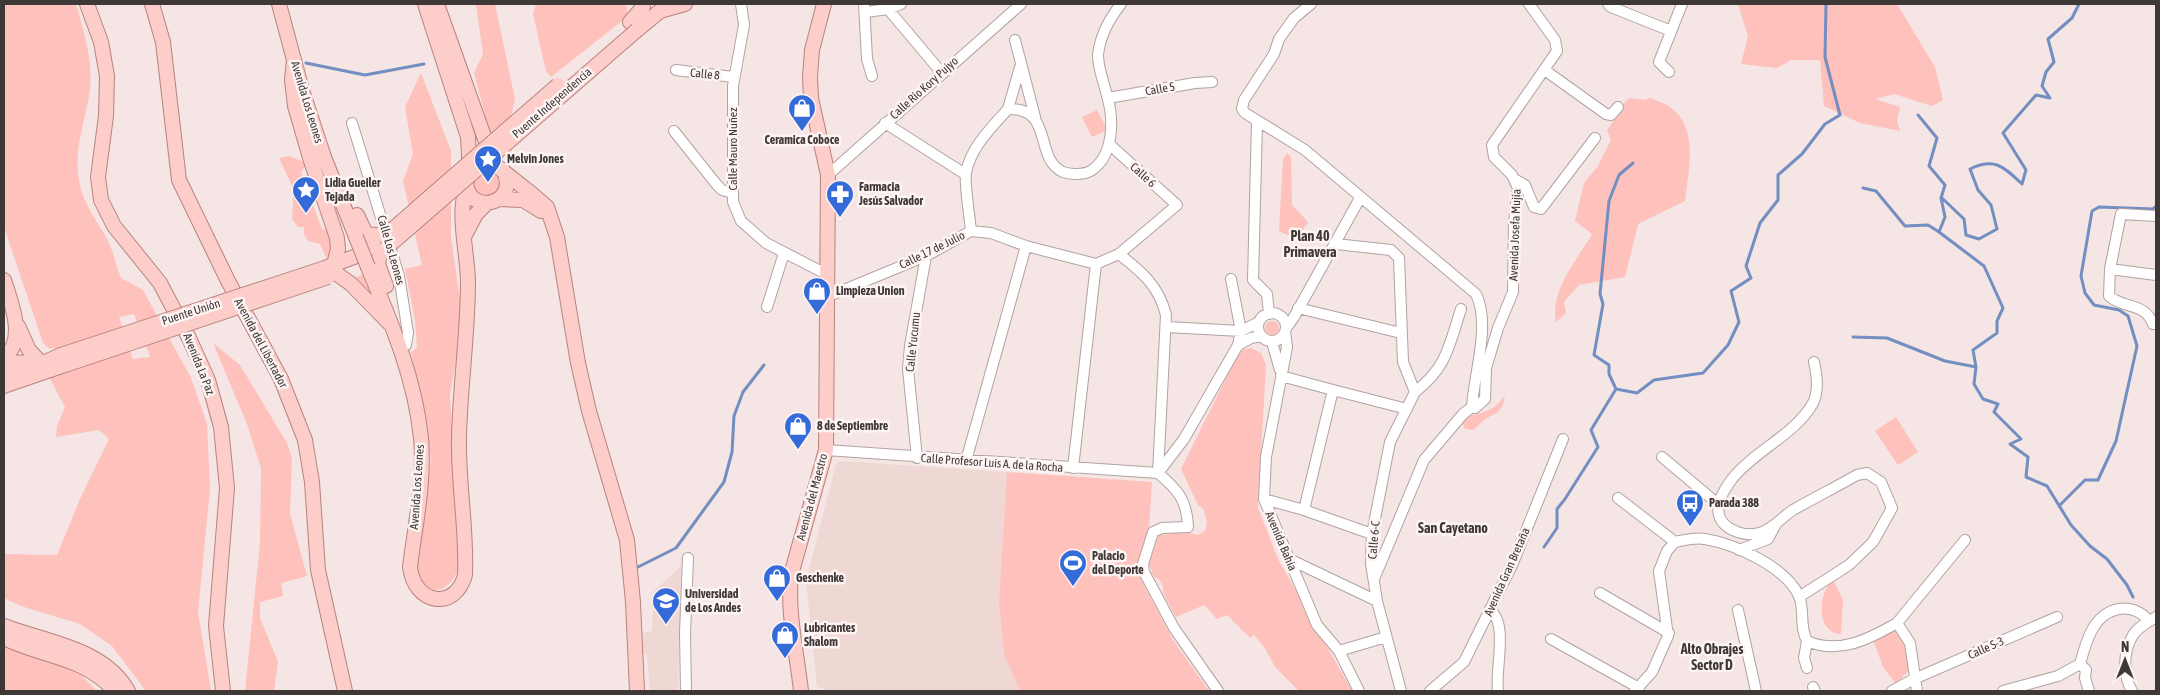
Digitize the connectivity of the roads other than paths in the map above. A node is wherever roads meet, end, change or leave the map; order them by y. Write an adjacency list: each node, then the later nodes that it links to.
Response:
1 (87, 4): 136 (main road, Avenida La Paz)
2 (152, 4): 137 (main road, Avenida del Libertador)
3 (279, 4): 21 (main road, Avenida Los Leones)
4 (425, 4): 45 (main road, Avenida Los Leones)
5 (438, 4): 41 (main road)
6 (686, 4): 16 (main road)
7 (741, 4): 28 (street, Calle Mauro Nuñez)
8 (824, 4): 43 (main road, Avenida del Maestro)
9 (901, 4): 18 (street)
10 (1121, 4): 30 (street)
11 (1311, 4): 35 (street)
12 (1529, 4): 24 (street, Avenida Josefa Mujía)
13 (1608, 4): 19 (street)
14 (1682, 4): 19 (street)
15 (1017, 5): 25 (street, Calle Río Kory Pujyo)
16 (650, 7): 54 (main road, Puente Independencia, bridge)
17 (865, 8): 18 (street); 27 (street)
18 (888, 9): 25 (street)
19 (1671, 31): 26 (street)
20 (1015, 40): 22 (street)
21 (294, 59): 31 (main road, Avenida Los Leones); 61 (main road)
22 (1020, 66): 33 (street); 34 (street)
23 (676, 70): 28 (street, Calle 8)
24 (1546, 71): 32 (street); 44 (street, Avenida Josefa Mujía)
25 (941, 72): 36 (street, Calle Río Kory Pujyo)
26 (1669, 72)
27 (872, 76)
28 (733, 77): 46 (street, Calle Mauro Nuñez)
29 (1212, 82): 30 (street, Calle 5)
30 (1108, 98): 40 (street)
31 (306, 102): 54 (main road); 75 (main road, Avenida Los Leones, bridge)
32 (1618, 107)
33 (1008, 109): 34 (street); 42 (street)
34 (1035, 118): 40 (street)
35 (1257, 120): 47 (street); 70 (street)
36 (885, 123): 42 (street); 43 (street, Calle Río Kory Pujyo)
37 (352, 124): 83 (street, Calle Los Leones)
38 (674, 131): 46 (street)
39 (1595, 138): 44 (street)
40 (1109, 144): 57 (street, Calle 6)
41 (499, 167): 45 (main road); 48 (main road); 50 (main road)
42 (965, 174): 51 (street)
43 (828, 175): 62 (main road, Avenida del Maestro)
44 (1516, 180): 93 (street, Avenida Josefa Mujía)
45 (467, 182): 48 (main road); 52 (main road, Avenida Los Leones)
46 (733, 193): 56 (street, Calle Mauro Nuñez)
47 (1360, 198): 53 (street, Avenida Bahia); 93 (street)
48 (493, 201): 50 (main road); 52 (main road)
49 (2156, 216): 60 (street)
50 (551, 219): 138 (main road)
51 (971, 231): 55 (street, Calle 17 de Julio); 58 (street, Calle 17 de Julio)
52 (465, 235): 83 (main road, Avenida Los Leones)
53 (1336, 244): 68 (street, Avenida Bahia); 79 (street)
54 (383, 246): 61 (main road, Puente Unión); 75 (main road)
55 (1026, 246): 59 (street, Calle 17 de Julio); 99 (street)
56 (784, 253): 62 (street, Calle Mauro Nuñez); 67 (street)
57 (1119, 254): 59 (street); 76 (street)
58 (926, 256): 66 (street, Calle 17 de Julio); 98 (street, Calle Yucumu)
59 (1096, 264): 100 (street)
60 (2110, 269): 63 (street); 74 (street)
61 (331, 271): 75 (main road); 87 (main road, Puente Unión, bridge)
62 (828, 275): 66 (main road, Avenida del Maestro)
63 (2156, 275)
64 (1231, 279): 78 (street)
65 (4, 280): 71 (main road)
66 (829, 296): 96 (main road, Avenida del Maestro)
67 (767, 306)
68 (1298, 308): 72 (street); 77 (street, Avenida Bahia); 79 (street)
69 (1461, 309): 92 (street)
70 (1269, 314): 72 (street); 73 (street)
71 (13, 315): 84 (main road); 87 (main road)
72 (1280, 315): 77 (street)
73 (1259, 322): 78 (street); 80 (street)
74 (2156, 324)
75 (392, 325): 83 (main road, Avenida Los Leones)
76 (1166, 327): 78 (street); 101 (street)
77 (1286, 330): 81 (street); 89 (street, Avenida Bahia)
78 (1241, 331): 82 (street)
79 (1401, 333): 92 (street)
80 (1261, 336): 81 (street); 82 (street)
81 (1272, 342): 89 (street, Avenida Bahia)
82 (1238, 345): 101 (street)
83 (400, 347)
84 (4, 357)
85 (4, 362): 87 (main road)
86 (1814, 362): 104 (street)
87 (43, 368): 88 (main road, Puente Unión); 90 (main road)
88 (4, 376)
89 (1281, 376): 91 (street); 103 (street, Avenida Bahia)
90 (4, 386)
91 (1333, 390): 94 (street); 105 (street)
92 (1415, 392): 94 (street, Calle 6-C)
93 (1472, 406): 113 (street)
94 (1407, 409): 107 (street, Calle 6-C)
95 (1563, 439): 118 (street, Avenida Gran Bretaña)
96 (826, 450): 98 (street, Calle Profesor Luis A. de la Rocha); 140 (main road, Avenida del Maestro)
97 (1662, 457): 104 (street)
98 (917, 458): 99 (street, Calle Profesor Luis A. de la Rocha)
99 (966, 460): 100 (street, Calle Profesor Luis A. de la Rocha)
100 (1073, 468): 101 (street, Calle Profesor Luis A. de la Rocha)
101 (1158, 473): 141 (street)
102 (1618, 498): 109 (street)
103 (1264, 499): 105 (street); 112 (street, Avenida Bahia)
104 (1718, 504): 106 (street)
105 (1304, 510): 107 (street)
106 (1778, 521): 110 (street); 115 (street)
107 (1372, 534): 113 (street, Calle 6-C)
108 (1965, 540): 121 (street)
109 (1675, 542): 110 (street); 123 (street)
110 (1738, 550): 115 (street)
111 (688, 558): 139 (street)
112 (1289, 559): 116 (street); 128 (street, Avenida Bahia)
113 (1374, 580): 116 (street, Calle 6-C)
114 (1600, 593): 123 (street)
115 (1799, 596): 127 (street)
116 (1377, 601): 124 (street, Calle 6-C)
117 (1738, 610): 146 (street)
118 (1491, 611): 144 (street, Avenida Gran Bretaña); 145 (street)
119 (2057, 617): 131 (street, Calle S-3)
120 (2153, 619): 129 (street); 133 (street)
121 (1897, 623): 127 (street); 131 (street)
122 (4, 626): 135 (main road)
123 (1668, 632): 132 (street)
124 (1386, 637): 128 (street); 143 (street, Calle 6-C)
125 (4, 638): 134 (main road)
126 (1551, 639): 132 (street)
127 (1807, 641): 130 (street)
128 (1338, 651): 142 (street, Avenida Bahia)
129 (2080, 664): 149 (street); 150 (street)
130 (1806, 668)
131 (1914, 679): 147 (street, Calle S-3); 148 (street)
132 (1637, 689)
133 (2129, 690)
134 (114, 691)
135 (128, 691)
136 (223, 691)
137 (345, 691)
138 (637, 691)
139 (686, 691)
140 (801, 691)
141 (1218, 691)
142 (1359, 691)
143 (1401, 691)
144 (1430, 691)
145 (1498, 691)
146 (1756, 691)
147 (1892, 691)
148 (1917, 691)
149 (2003, 691)
150 (2089, 691)

